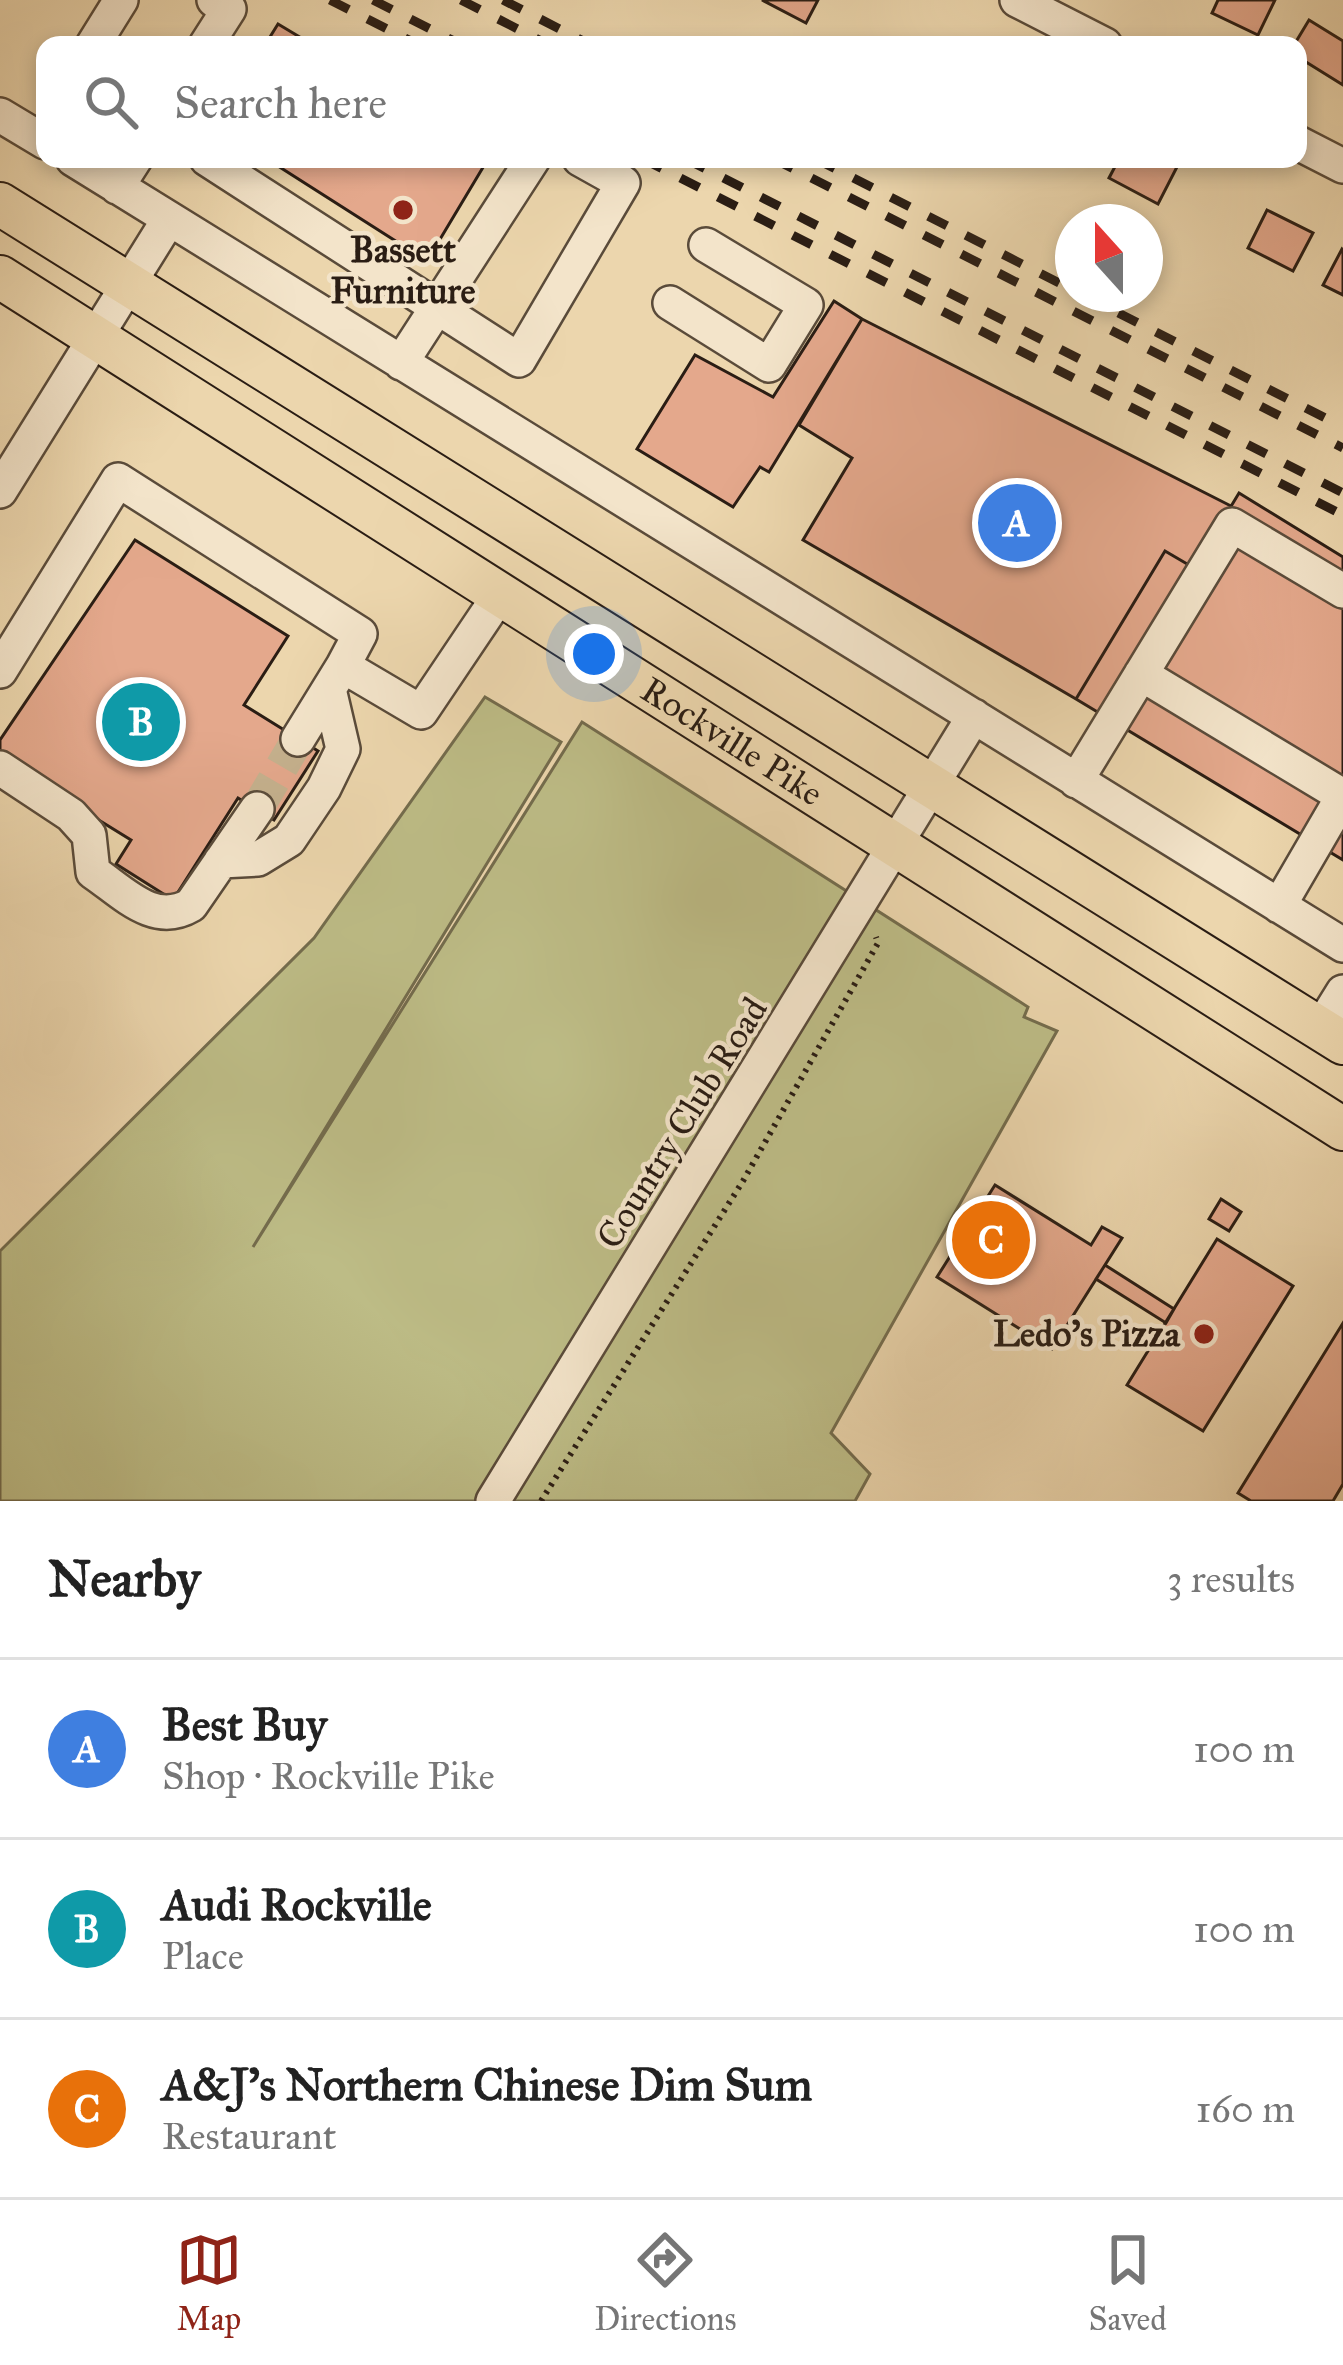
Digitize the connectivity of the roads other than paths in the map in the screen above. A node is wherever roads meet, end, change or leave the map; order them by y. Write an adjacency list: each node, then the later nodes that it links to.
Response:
1 (121, 0): 4 (street)
2 (214, 0): 5 (street)
3 (1019, 0): 6 (street)
4 (99, 36)
5 (212, 36)
6 (1088, 36)
7 (0, 115): 8 (street)
8 (36, 137)
9 (1307, 148): 10 (street)
10 (1343, 166)
11 (221, 168): 21 (street)
12 (527, 168): 21 (street)
13 (596, 168): 21 (street)
14 (126, 173): 16 (street)
15 (0, 204): 19 (main road, Rockville Pike)
16 (169, 219): 19 (street); 23 (street)
17 (706, 245): 20 (street)
18 (0, 277): 22 (main road, Rockville Pike)
19 (128, 282): 22 (street); 25 (main road, Rockville Pike)
20 (670, 303)
21 (440, 309): 23 (street)
22 (95, 336): 24 (street); 27 (main road, Rockville Pike)
23 (401, 363): 31 (street)
24 (0, 491)
25 (535, 540): 27 (main road); 35 (main road, Rockville Pike)
26 (1343, 591): 29 (street)
27 (501, 593): 30 (street); 38 (main road, Rockville Pike)
28 (0, 671): 30 (street)
29 (1141, 674): 34 (street); 36 (street)
30 (336, 677): 32 (street); 39 (street)
31 (974, 716): 34 (street); 35 (street, Country Club Road)
32 (298, 739)
33 (0, 768): 39 (street)
34 (1076, 781): 40 (street)
35 (932, 783): 38 (street, Country Club Road); 43 (main road, Rockville Pike)
36 (1343, 796): 40 (street)
37 (256, 809): 39 (street)
38 (898, 844): 44 (main road, Rockville Pike); 45 (street, Country Club Road)
39 (221, 861)
40 (1279, 906): 41 (street)
41 (1343, 945)
42 (1343, 992): 43 (street)
43 (1332, 1036)
44 (1343, 1129)
45 (493, 1501)

